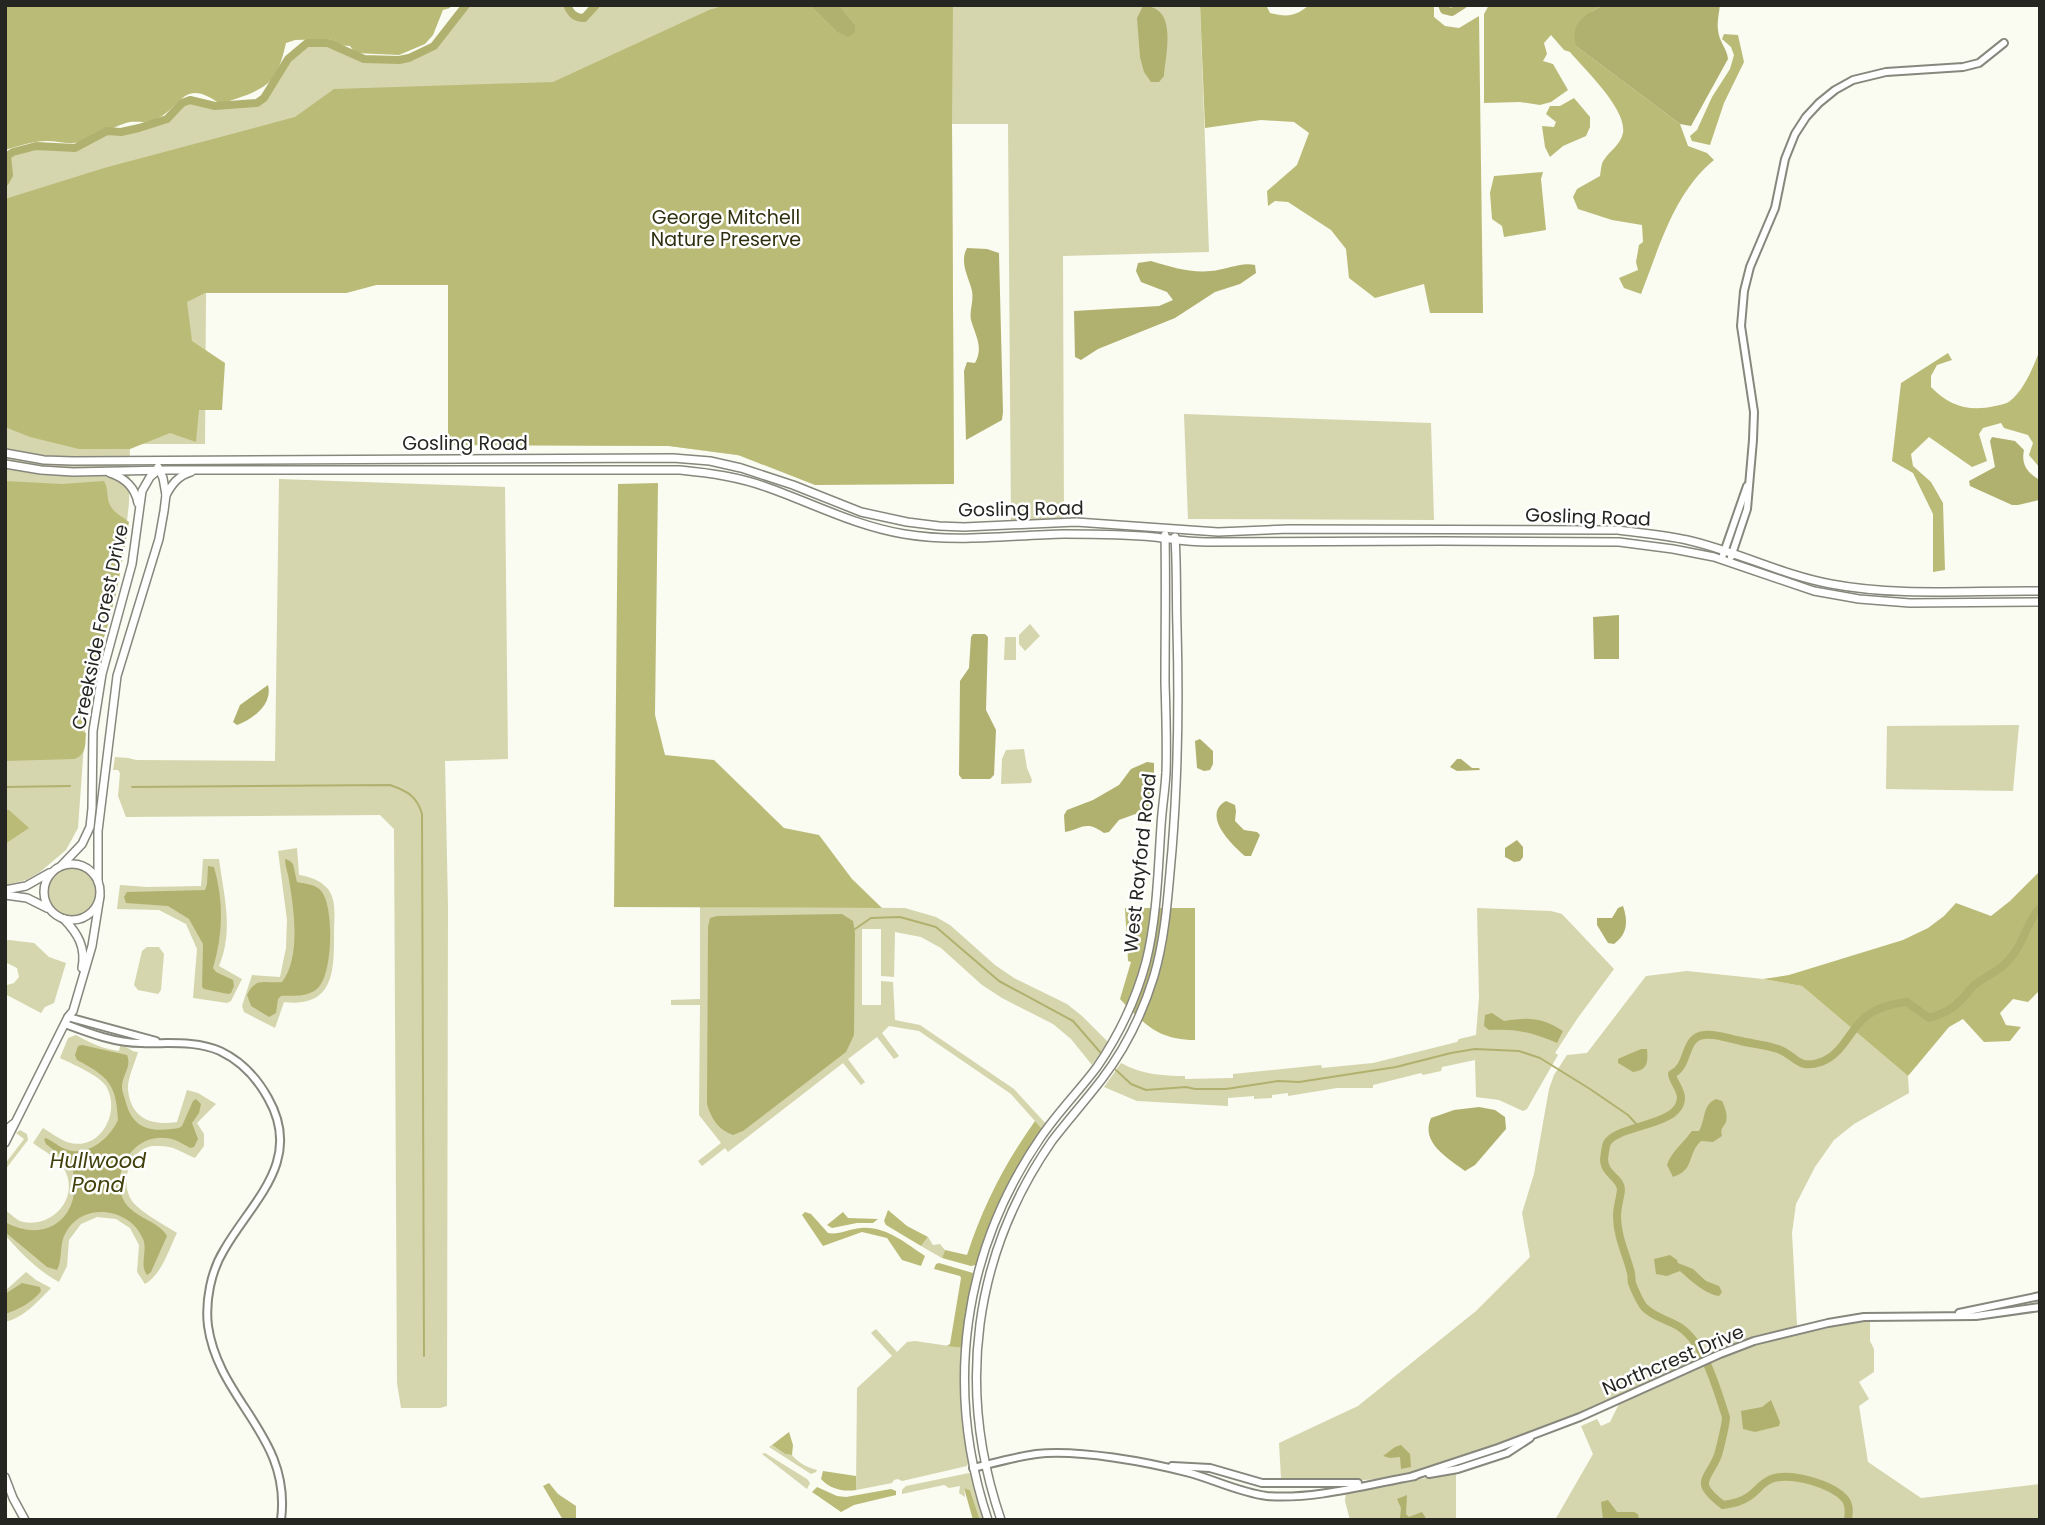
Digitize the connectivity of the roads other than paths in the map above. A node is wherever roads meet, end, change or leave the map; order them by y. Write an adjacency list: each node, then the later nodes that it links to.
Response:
1 (2004, 43): 14 (street)
2 (5, 453): 3 (main road, Gosling Road)
3 (159, 459): 5 (main road, Creekside Forest Drive); 10 (main road, Gosling Road)
4 (5, 464): 7 (main road, Gosling Road)
5 (158, 470): 6 (main road, Gosling Road); 7 (main road, Gosling Road); 8 (main road, Creekside Forest Drive); 9 (main road, Creekside Forest Drive)
6 (199, 470): 8 (main road); 12 (main road, Gosling Road)
7 (102, 471): 9 (main road, Creekside Forest Drive)
8 (166, 495): 20 (main road, Creekside Forest Drive)
9 (139, 512): 18 (main road, Creekside Forest Drive)
10 (1164, 528): 11 (main road, Gosling Road); 12 (main road, West Rayford Road)
11 (1174, 530): 13 (main road, West Rayford Road); 14 (main road, Gosling Road)
12 (1165, 539): 13 (main road, Gosling Road); 21 (main road, West Rayford Road)
13 (1175, 541): 15 (main road, Gosling Road); 22 (main road, West Rayford Road)
14 (1728, 552): 15 (street); 16 (main road, Gosling Road)
15 (1726, 561): 17 (main road, Gosling Road)
16 (2040, 591)
17 (2040, 602)
18 (62, 865): 19 (main road); 20 (main road)
19 (53, 871): 23 (main road); 26 (main road)
20 (98, 882): 25 (main road)
21 (1157, 882): 22 (main road); 37 (main road, West Rayford Road)
22 (1169, 883): 35 (main road, West Rayford Road)
23 (5, 890)
24 (5, 895): 26 (main road)
25 (100, 896): 27 (main road); 28 (main road)
26 (51, 911): 27 (main road)
27 (63, 919): 28 (main road)
28 (66, 1021): 29 (main road); 40 (street)
29 (13, 1124): 30 (main road); 31 (main road)
30 (5, 1131)
31 (5, 1143)
32 (2040, 1296): 34 (street, Northcrest Drive)
33 (2040, 1307): 34 (street, Northcrest Drive)
34 (1945, 1316): 39 (street, Northcrest Drive)
35 (985, 1465): 36 (street, Northcrest Drive); 37 (street, Northcrest Drive); 43 (main road, West Rayford Road)
36 (1157, 1466): 39 (street, Northcrest Drive); 39 (street, Northcrest Drive)
37 (973, 1468): 42 (main road, West Rayford Road)
38 (5, 1477): 41 (main road)
39 (1378, 1483)
40 (281, 1518)
41 (24, 1520)
42 (988, 1520)
43 (1001, 1520)

